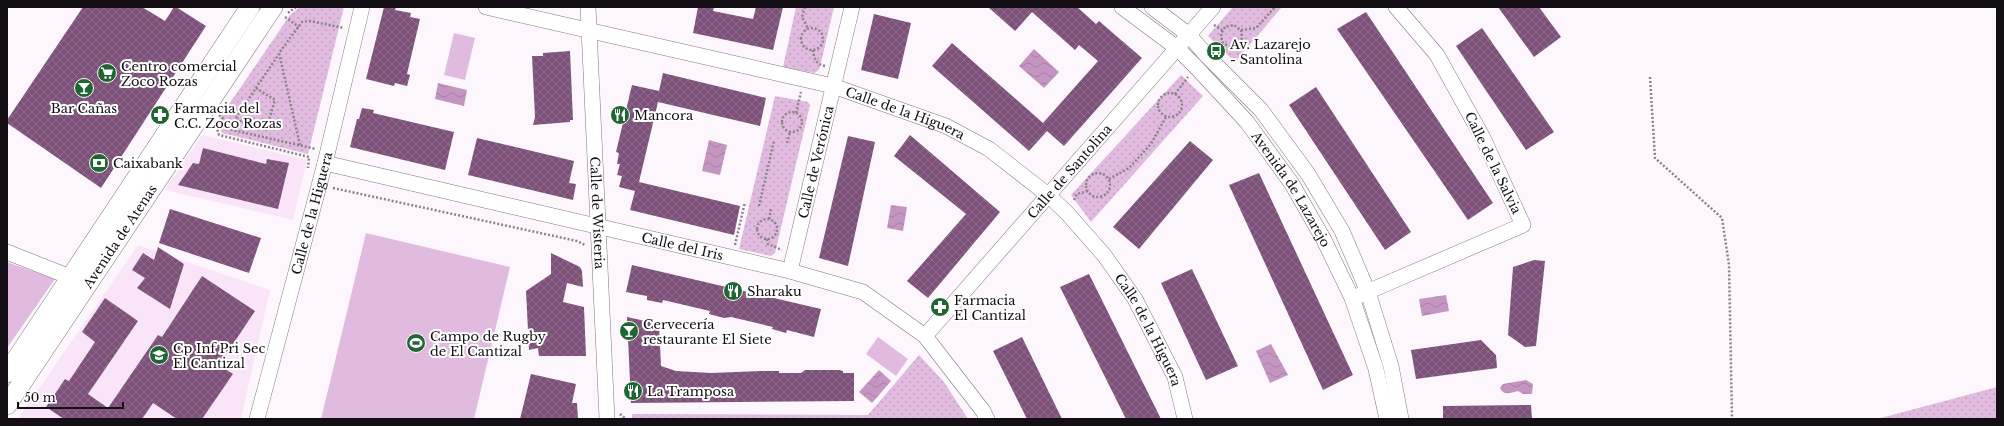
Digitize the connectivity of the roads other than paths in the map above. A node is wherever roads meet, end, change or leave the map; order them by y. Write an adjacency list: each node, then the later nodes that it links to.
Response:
1 (250, 7): 20 (main road, Avenida de Atenas)
2 (362, 7): 15 (street, Calle de la Higuera)
3 (486, 7): 11 (street, Calle de la Higuera)
4 (588, 7): 11 (street, Calle de Wisteria)
5 (852, 7): 14 (street, Calle de Verónica)
6 (1122, 7): 13 (street, Avenida de Lazarejo)
7 (1152, 7): 12 (street, Avenida de Lazarejo)
8 (1214, 7): 12 (street, Calle de Santolina)
9 (1396, 7): 21 (street, Calle de la Salvia)
10 (279, 16): 25 (main road, Avenida de Atenas)
11 (589, 30): 14 (street, Calle de la Higuera); 17 (street, Calle de Wisteria)
12 (1189, 34): 13 (street, Calle de Santolina); 21 (street, Avenida de Lazarejo)
13 (1177, 48): 16 (street, Calle de Santolina); 22 (street, Avenida de Lazarejo)
14 (833, 86): 16 (street, Calle de la Higuera); 19 (street, Calle de Verónica)
15 (327, 157): 17 (street, Calle del Iris); 27 (street, Calle de la Higuera)
16 (1048, 195): 23 (street, Calle de Santolina); 29 (street, Calle de la Higuera)
17 (598, 227): 19 (street, Calle del Iris); 26 (street, Calle de Wisteria)
18 (7, 252): 20 (street)
19 (790, 271): 23 (street, Calle del Iris)
20 (70, 277): 24 (main road, Avenida de Atenas)
21 (1368, 292): 22 (street, Calle de la Salvia); 31 (street, Avenida de Lazarejo)
22 (1352, 298): 30 (street, Avenida de Lazarejo)
23 (925, 336): 28 (street, Calle del Iris)
24 (7, 373)
25 (7, 405)
26 (611, 414)
27 (257, 419)
28 (987, 419)
29 (1185, 419)
30 (1387, 419)
31 (1401, 419)

